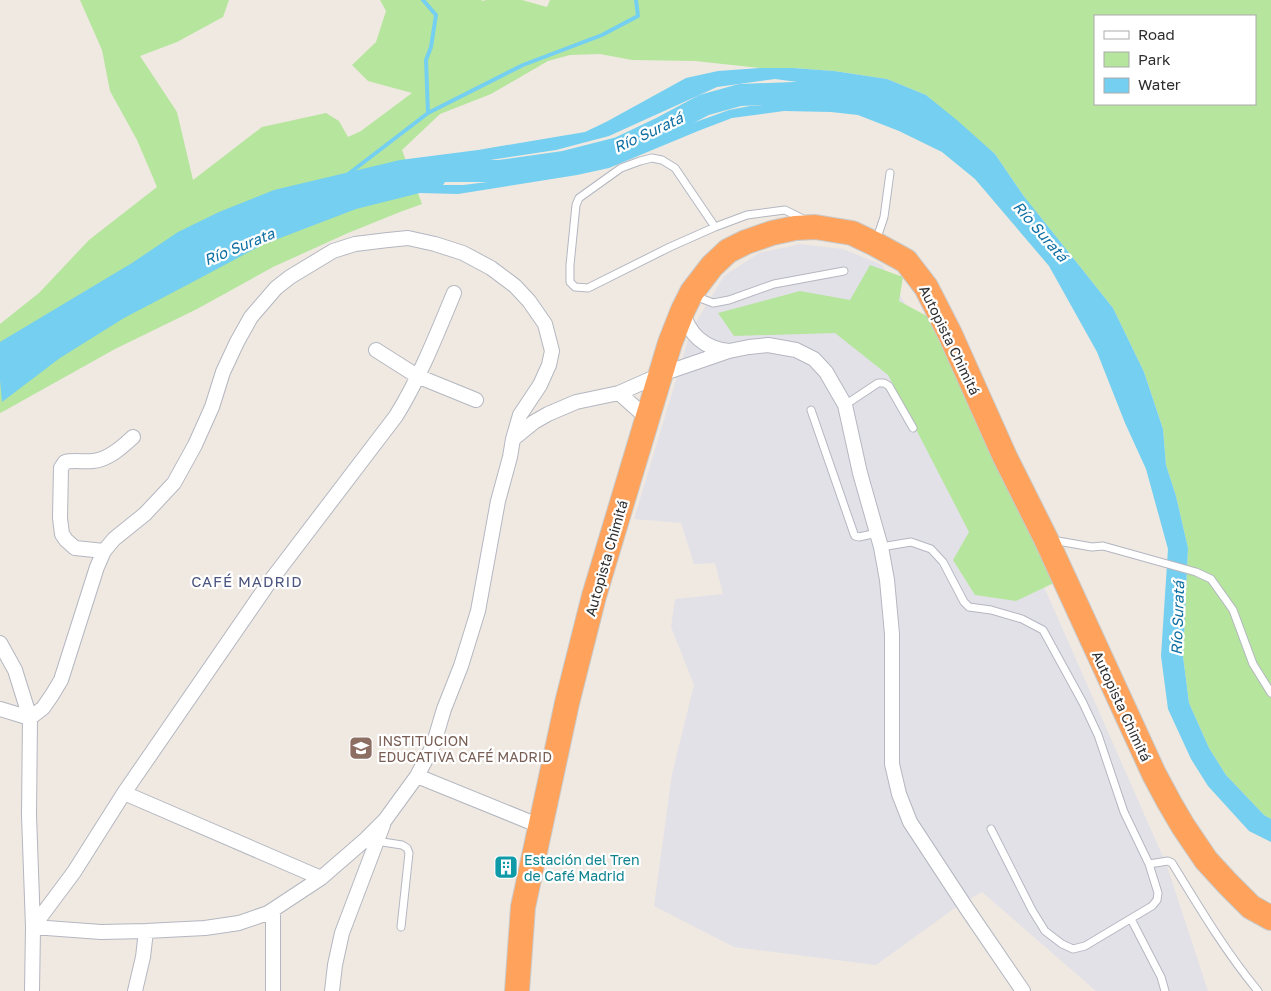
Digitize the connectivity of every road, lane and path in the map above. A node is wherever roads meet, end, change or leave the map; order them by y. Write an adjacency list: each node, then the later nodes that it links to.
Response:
1 (890, 173): 4 (lane)
2 (715, 227): 2 (lane); 3 (lane)
3 (815, 227): 4 (highway, Autopista Chimitá); 7 (highway, Autopista Chimitá)
4 (875, 244): 21 (highway, Autopista Chimitá)
5 (844, 271): 7 (lane)
6 (454, 293): 11 (street)
7 (688, 301): 9 (street); 10 (highway, Autopista Chimitá)
8 (376, 350): 11 (street)
9 (729, 351): 10 (street); 14 (street)
10 (662, 374): 12 (street); 16 (highway, Autopista Chimitá)
11 (417, 376): 13 (street); 29 (street)
12 (619, 392): 16 (street); 19 (street)
13 (476, 400)
14 (846, 405): 17 (lane); 20 (street)
15 (811, 410): 20 (lane)
16 (647, 418): 30 (highway, Autopista Chimitá)
17 (913, 428)
18 (133, 437): 23 (street)
19 (513, 439): 23 (street); 28 (street)
20 (877, 533): 22 (street)
21 (1046, 539): 25 (lane); 36 (highway, Autopista Chimitá)
22 (881, 547): 33 (lane); 46 (street)
23 (104, 551): 27 (street)
24 (0, 643): 27 (street)
25 (1271, 693)
26 (0, 709): 27 (street)
27 (30, 718): 39 (street)
28 (417, 776): 30 (street); 32 (street)
29 (124, 793): 34 (street); 39 (street)
30 (540, 826): 45 (highway, Autopista Chimitá)
31 (990, 829): 37 (lane)
32 (372, 840): 34 (street); 38 (lane); 44 (street)
33 (1150, 864): 37 (lane); 48 (lane)
34 (321, 878): 35 (street)
35 (273, 910): 40 (street); 43 (street)
36 (1271, 918)
37 (1131, 919): 47 (lane)
38 (401, 926)
39 (33, 927): 40 (street); 41 (street)
40 (146, 931): 42 (street)
41 (32, 991)
42 (135, 991)
43 (272, 991)
44 (332, 991)
45 (517, 991)
46 (1023, 991)
47 (1165, 991)
48 (1258, 991)

